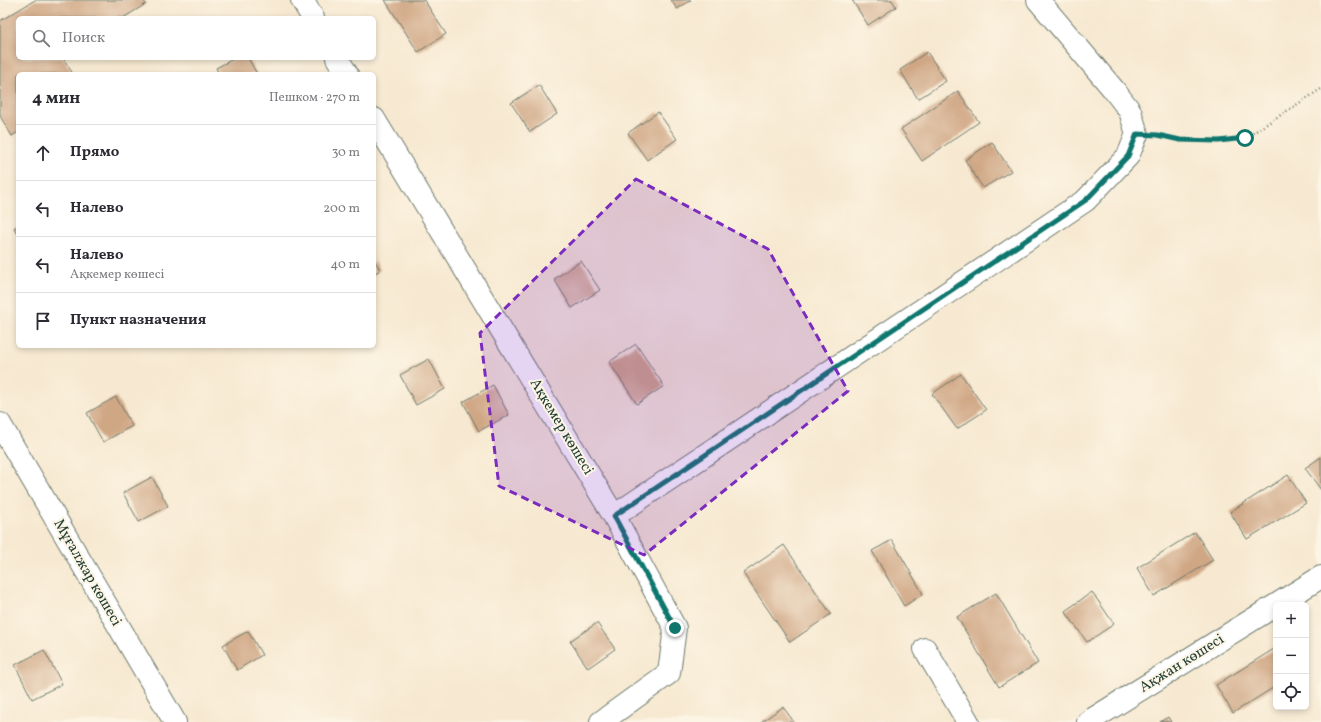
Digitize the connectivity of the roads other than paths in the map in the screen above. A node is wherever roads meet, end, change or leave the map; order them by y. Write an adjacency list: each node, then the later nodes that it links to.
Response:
1 (302, 0): 3 (street)
2 (1038, 0): 8 (street)
3 (312, 16)
4 (338, 60): 5 (street)
5 (346, 72)
6 (376, 122): 8 (street, Ақкемер көшесі)
7 (0, 424): 13 (street, Мұғалжар көшесі)
8 (614, 516): 14 (street, Ақкемер көшесі)
9 (1321, 577): 10 (street, Ақжан көшесі)
10 (1281, 602)
11 (1273, 607): 16 (street, Ақжан көшесі)
12 (925, 649): 15 (street)
13 (175, 722)
14 (601, 722)
15 (968, 722)
16 (1088, 722)

